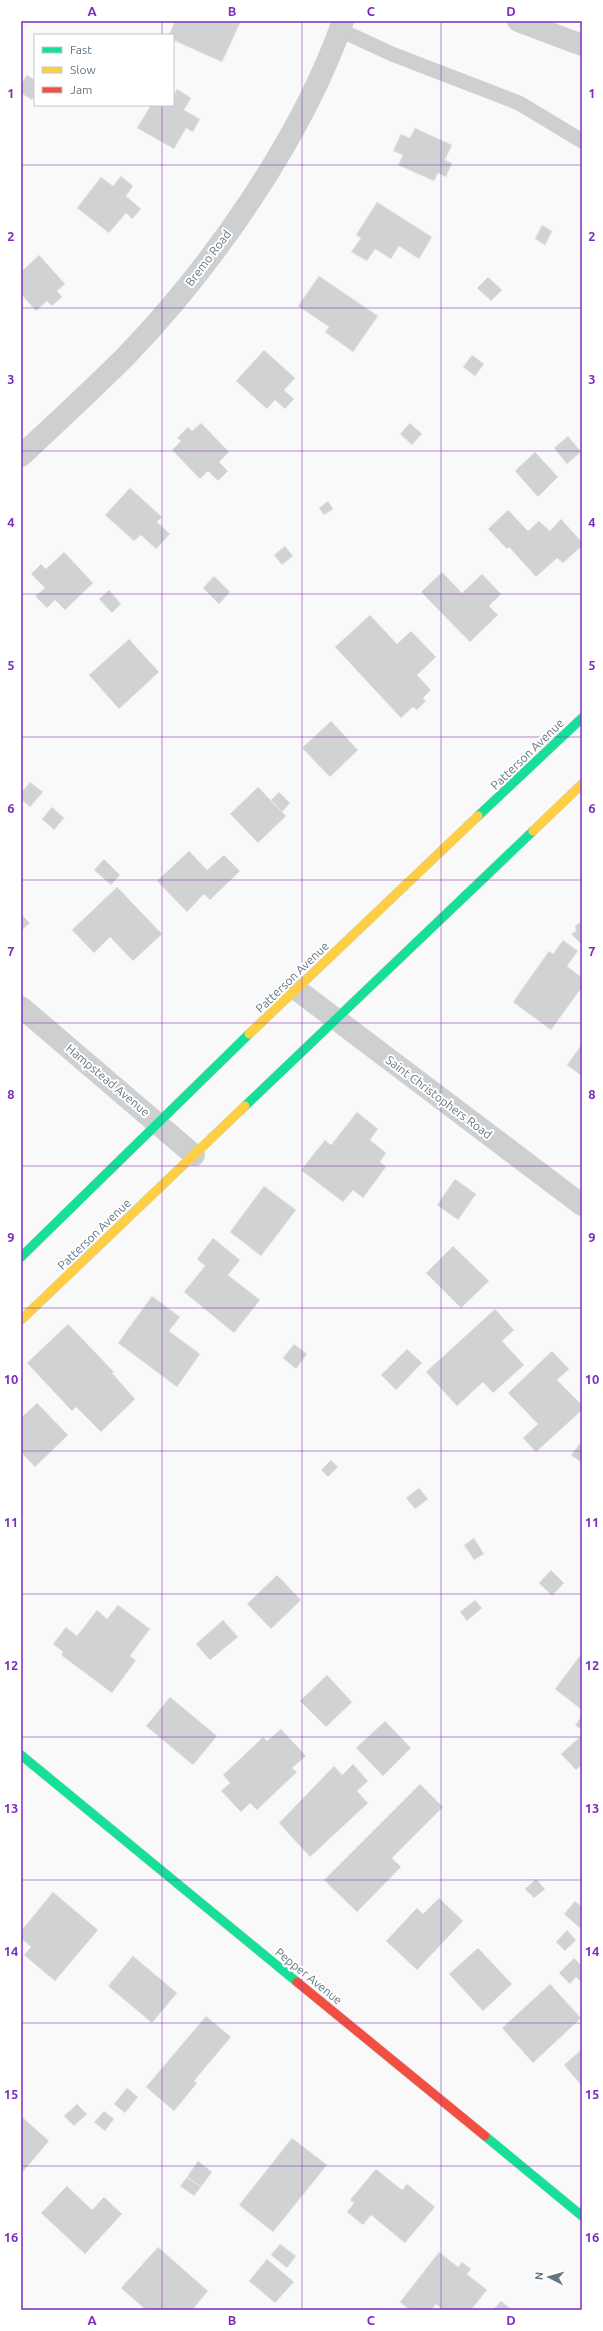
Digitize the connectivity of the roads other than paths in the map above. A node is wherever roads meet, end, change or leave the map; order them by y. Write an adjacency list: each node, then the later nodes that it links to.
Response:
1 (518, 21): 3 (street)
2 (341, 26): 4 (lane); 5 (street, Bremo Road)
3 (582, 44)
4 (582, 141)
5 (21, 456)
6 (582, 718): 8 (main road, Patterson Avenue)
7 (582, 784): 10 (main road, Patterson Avenue)
8 (296, 989): 10 (street, Saint Christophers Road); 11 (main road, Patterson Avenue)
9 (21, 1007): 11 (street, Hampstead Avenue)
10 (335, 1019): 12 (main road, Patterson Avenue); 13 (street, Saint Christophers Road)
11 (157, 1123): 12 (street, Hampstead Avenue); 14 (main road, Patterson Avenue)
12 (194, 1155): 15 (main road, Patterson Avenue)
13 (582, 1205)
14 (21, 1257)
15 (21, 1320)
16 (21, 1755): 17 (main road, Pepper Avenue)
17 (582, 2216)

